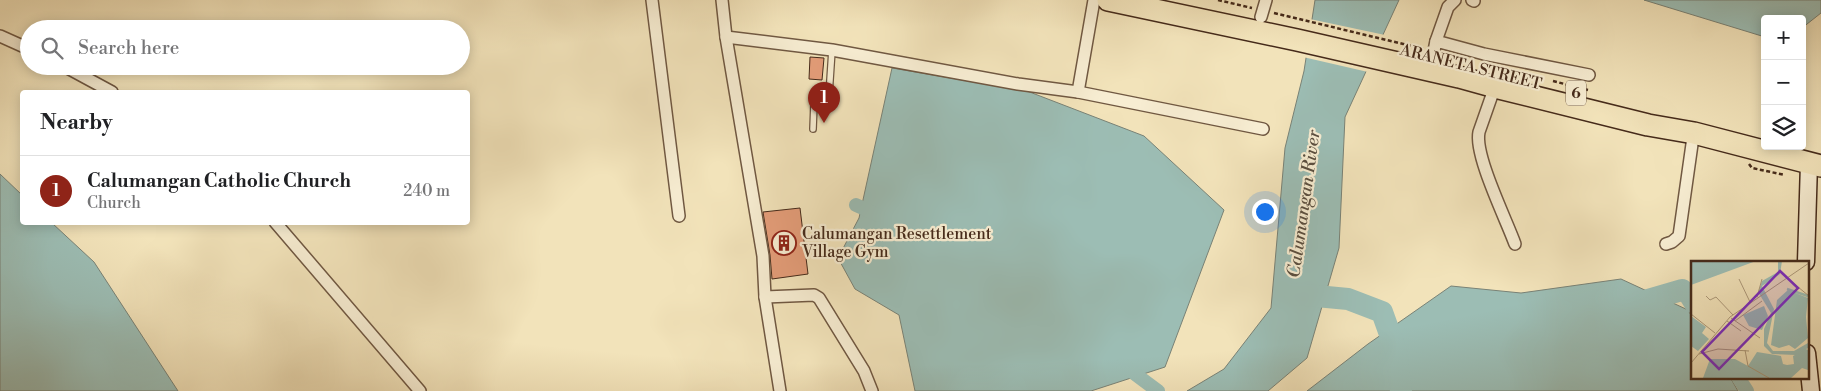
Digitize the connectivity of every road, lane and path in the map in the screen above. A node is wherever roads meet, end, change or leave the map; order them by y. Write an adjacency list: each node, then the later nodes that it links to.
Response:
1 (652, 0): 26 (street)
2 (722, 0): 10 (street)
3 (1094, 0): 19 (street)
4 (1175, 0): 7 (highway, ARANETA STREET / 6)
5 (1455, 0): 14 (street)
6 (1120, 1): 8 (highway)
7 (1263, 9): 8 (highway, ARANETA STREET / 6)
8 (1299, 29): 12 (highway, ARANETA STREET / 6); 12 (path)
9 (0, 36): 11 (street)
10 (726, 37): 13 (street); 31 (street)
11 (20, 45)
12 (1386, 49): 14 (highway, ARANETA STREET / 6)
13 (832, 50): 19 (street); 21 (lane)
14 (1433, 56): 16 (street); 17 (highway, ARANETA STREET / 6)
15 (81, 75): 18 (street)
16 (1589, 75)
17 (1497, 81): 20 (highway, ARANETA STREET / 6); 28 (street)
18 (108, 90)
19 (1078, 92): 22 (street)
20 (1694, 128): 23 (highway, ARANETA STREET / 6); 25 (highway); 29 (street)
21 (812, 129)
22 (1263, 129)
23 (1761, 138)
24 (1801, 150): 25 (highway)
25 (1817, 160): 30 (street)
26 (679, 216)
27 (278, 225): 33 (street)
28 (1515, 244)
29 (1666, 244)
30 (1806, 261)
31 (765, 297): 34 (street); 35 (street)
32 (1808, 362): 36 (street)
33 (420, 391)
34 (780, 391)
35 (872, 391)
36 (1811, 391)

